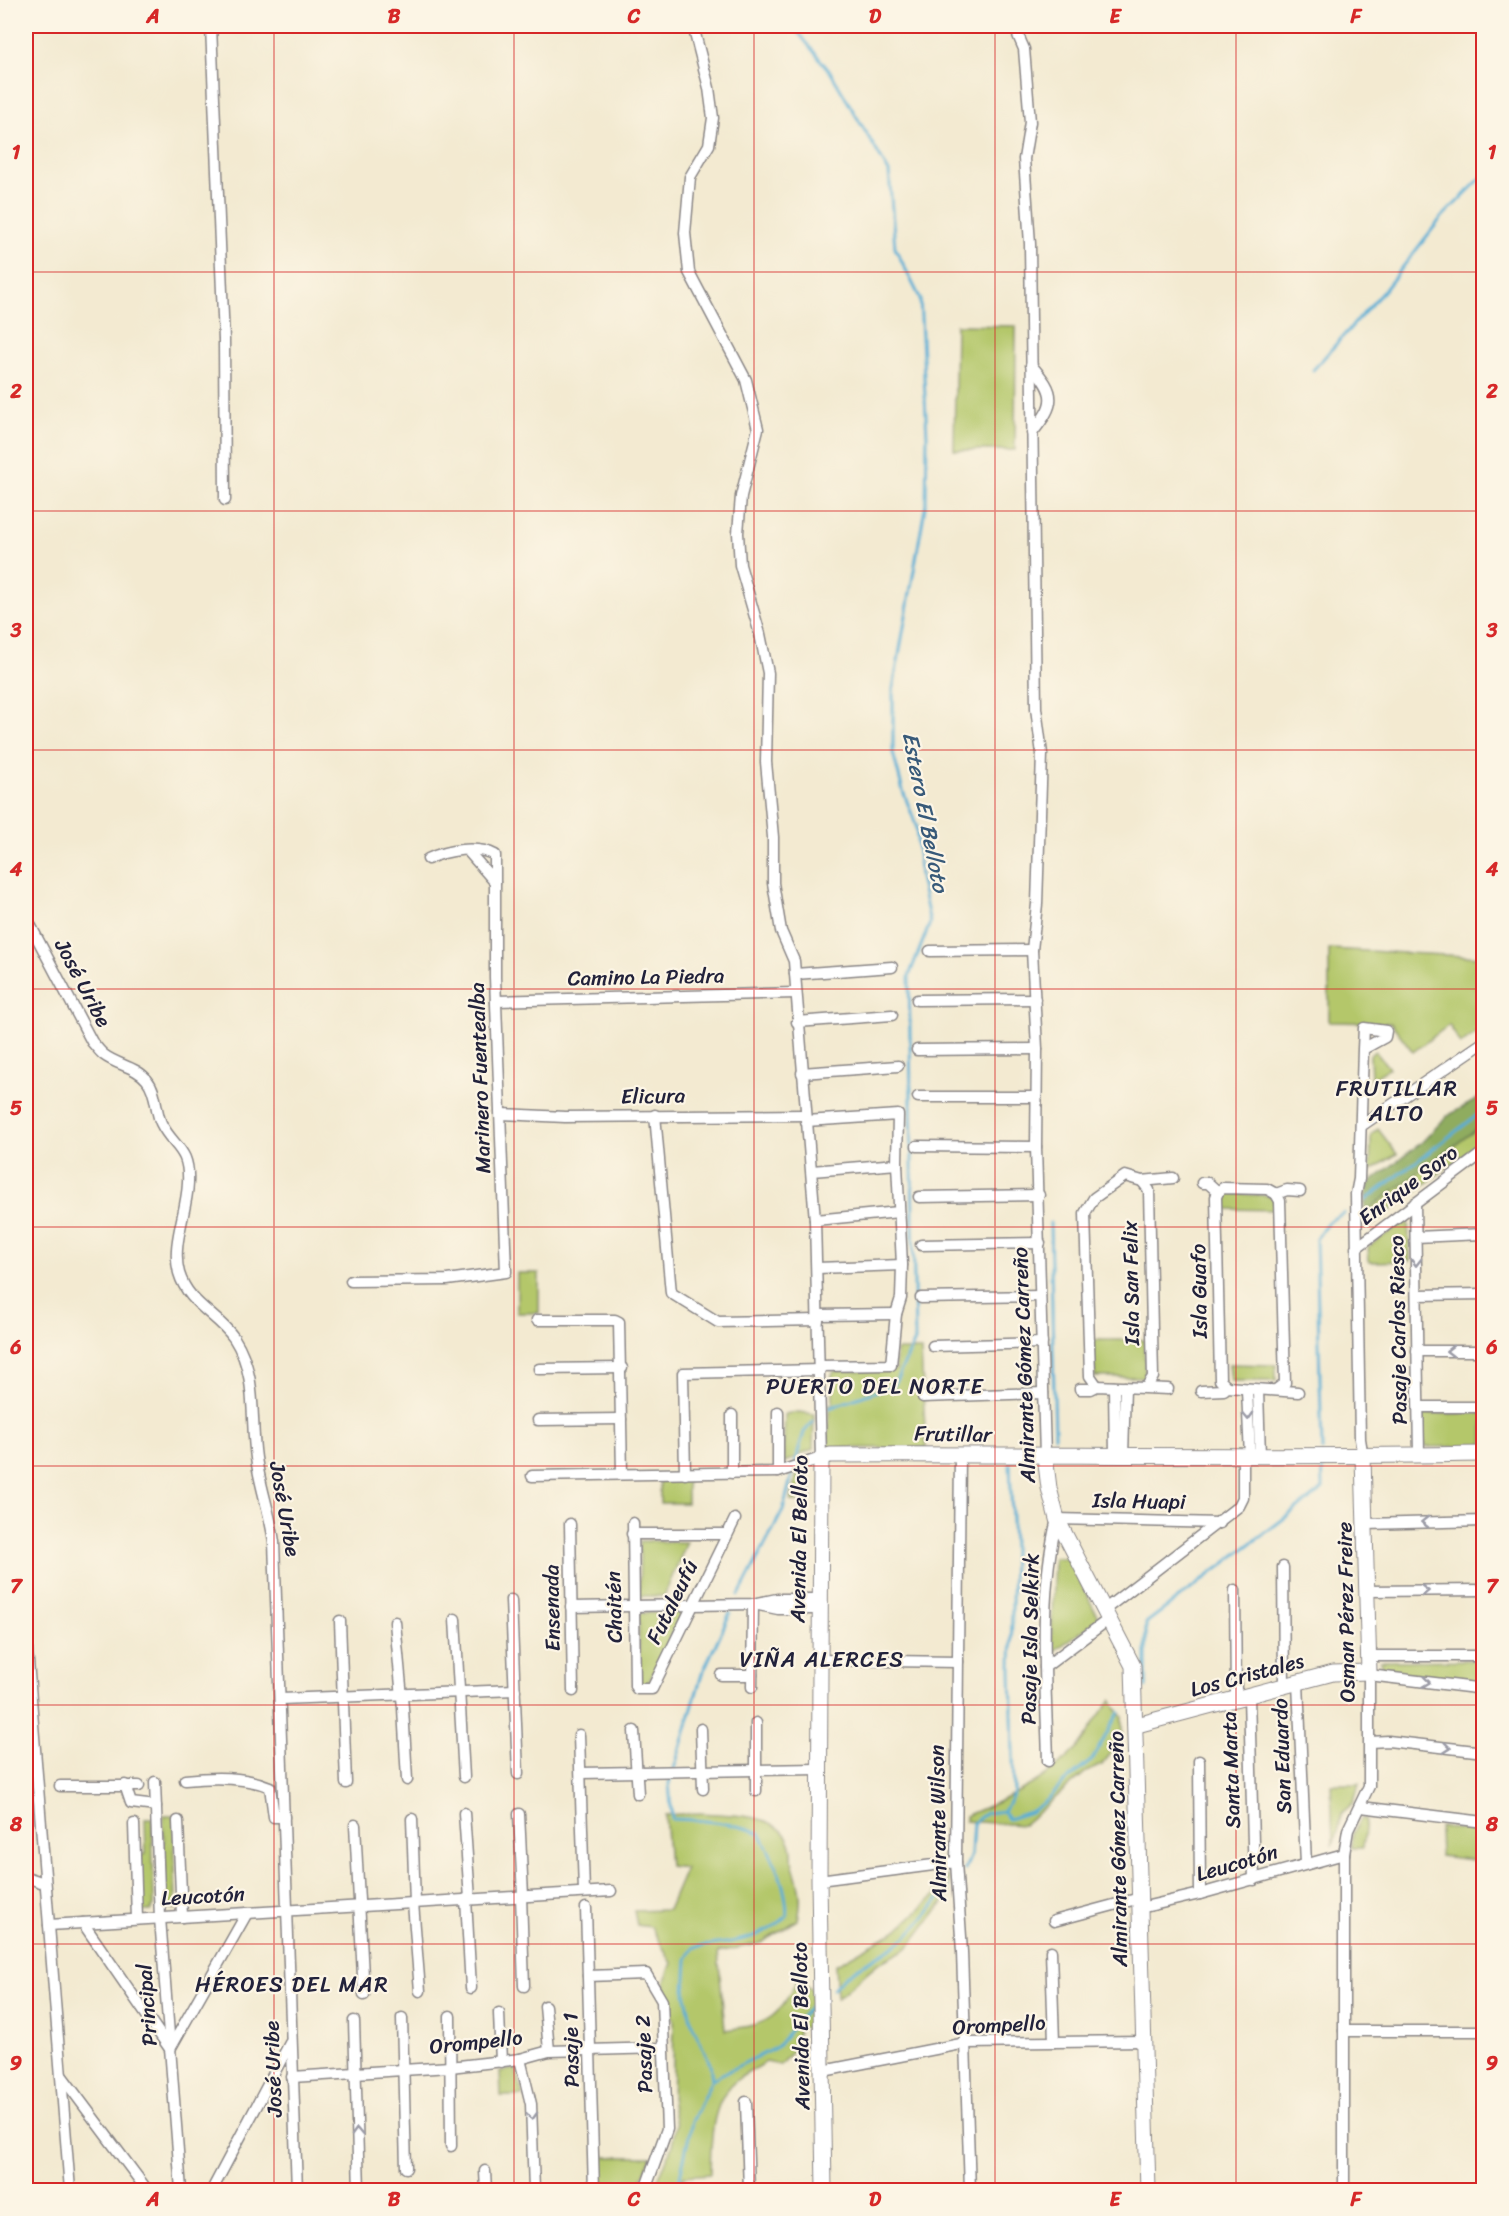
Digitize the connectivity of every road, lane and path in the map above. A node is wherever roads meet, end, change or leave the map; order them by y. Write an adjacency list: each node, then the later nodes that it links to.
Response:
1 (211, 26): 6 (street)
2 (693, 26): 14 (street, Avenida El Belloto)
3 (1014, 26): 4 (street, Almirante Gómez Carreño)
4 (1031, 365): 5 (street, Almirante Gómez Carreño); 5 (street)
5 (1032, 432): 12 (street, Almirante Gómez Carreño)
6 (225, 501)
7 (468, 851): 8 (street, Marinero Fuentealba); 9 (street); 9 (street, Marinero Fuentealba)
8 (428, 859)
9 (495, 882): 18 (street, Marinero Fuentealba)
10 (26, 916): 140 (street, José Uribe)
11 (930, 951): 12 (street)
12 (1032, 951): 16 (street, Almirante Gómez Carreño)
13 (892, 967): 14 (street)
14 (795, 974): 15 (street, Avenida El Belloto)
15 (796, 993): 18 (street, Camino La Piedra); 20 (street, Avenida El Belloto)
16 (1035, 999): 17 (street); 22 (street, Almirante Gómez Carreño)
17 (917, 1000)
18 (496, 1001): 29 (street, Marinero Fuentealba)
19 (892, 1015): 20 (street)
20 (797, 1022): 26 (street, Avenida El Belloto)
21 (1484, 1042): 32 (street)
22 (1037, 1049): 24 (street); 28 (street, Almirante Gómez Carreño)
23 (1364, 1049): 23 (street, Osman Pérez Freire); 32 (street, Osman Pérez Freire)
24 (917, 1050)
25 (898, 1066): 26 (street)
26 (802, 1073): 31 (street, Avenida El Belloto)
27 (918, 1097): 28 (street)
28 (1036, 1097): 34 (street, Almirante Gómez Carreño)
29 (502, 1114): 30 (street, Elicura); 56 (street, Marinero Fuentealba)
30 (655, 1115): 31 (street, Elicura); 62 (street)
31 (806, 1118): 36 (street, Elicura); 37 (street, Avenida El Belloto)
32 (1361, 1126): 53 (street, Osman Pérez Freire)
33 (917, 1146): 34 (street)
34 (1036, 1147): 44 (street, Almirante Gómez Carreño)
35 (1484, 1152): 46 (street, Enrique Soro)
36 (897, 1164): 37 (street); 47 (street)
37 (812, 1171): 48 (street, Avenida El Belloto)
38 (1173, 1178): 39 (street)
39 (1142, 1181): 71 (street); 72 (street, Isla San Felix)
40 (1202, 1183): 41 (street)
41 (1218, 1191): 43 (street); 74 (street, Isla Guafo)
42 (1300, 1191): 43 (street)
43 (1276, 1194): 77 (street)
44 (1039, 1195): 45 (street); 51 (street, Almirante Gómez Carreño)
45 (919, 1197)
46 (1414, 1203): 50 (street, Pasaje Carlos Riesco); 53 (street, Enrique Soro)
47 (899, 1212): 48 (street); 54 (street)
48 (815, 1220): 55 (street, Avenida El Belloto)
49 (1482, 1234): 50 (street)
50 (1416, 1237): 57 (street, Pasaje Carlos Riesco, one-way to 57)
51 (1040, 1243): 52 (street); 59 (street, Almirante Gómez Carreño)
52 (921, 1245)
53 (1356, 1248): 95 (street, Osman Pérez Freire)
54 (902, 1265): 55 (street); 61 (street)
55 (817, 1268): 62 (street, Avenida El Belloto)
56 (351, 1281)
57 (1417, 1294): 58 (street); 66 (street, Pasaje Carlos Riesco)
58 (1484, 1294)
59 (1040, 1296): 60 (street); 64 (street, Almirante Gómez Carreño)
60 (921, 1298)
61 (896, 1314): 62 (street); 69 (street)
62 (818, 1317): 69 (street, Avenida El Belloto)
63 (537, 1320): 68 (street)
64 (1042, 1343): 65 (street); 81 (street, Almirante Gómez Carreño)
65 (933, 1346)
66 (1417, 1351): 67 (street, one-way to 66); 83 (street, Pasaje Carlos Riesco)
67 (1484, 1351)
68 (621, 1368): 70 (street); 87 (street)
69 (820, 1368): 96 (street, Avenida El Belloto); 100 (street)
70 (539, 1369)
71 (1097, 1386): 73 (street); 75 (street)
72 (1147, 1386): 73 (street); 76 (street)
73 (1120, 1387): 93 (street)
74 (1227, 1388): 78 (street); 79 (street)
75 (1080, 1389)
76 (1168, 1389)
77 (1277, 1389): 78 (street); 80 (street)
78 (1253, 1390): 94 (street)
79 (1201, 1391)
80 (1298, 1392)
81 (1043, 1393): 82 (street); 92 (street, Almirante Gómez Carreño)
82 (923, 1396)
83 (1419, 1407): 84 (street); 91 (street, Pasaje Carlos Riesco)
84 (1484, 1407)
85 (778, 1412): 97 (street)
86 (732, 1415): 98 (street)
87 (621, 1419): 88 (street); 99 (street)
88 (538, 1420)
89 (1484, 1454): 91 (street, Frutillar)
90 (960, 1455): 92 (street, Frutillar); 96 (street, Frutillar); 127 (street, Almirante Wilson)
91 (1419, 1455): 95 (street, Frutillar)
92 (1045, 1456): 93 (street, Frutillar); 103 (street, Almirante Gómez Carreño)
93 (1119, 1456): 94 (street, Frutillar)
94 (1251, 1457): 95 (street, Frutillar); 105 (street)
95 (1363, 1457): 107 (street, Osman Pérez Freire)
96 (821, 1458): 97 (street, Frutillar); 116 (street, Avenida El Belloto)
97 (788, 1469): 98 (street, Frutillar)
98 (732, 1473): 100 (street, Frutillar)
99 (622, 1474): 100 (street, Frutillar); 101 (street, Frutillar)
100 (685, 1474)
101 (532, 1476)
102 (735, 1519): 108 (street, Futaleufú)
103 (1057, 1519): 105 (street, Isla Huapi); 119 (street, Almirante Gómez Carreño); 128 (street, Pasaje Isla Selkirk)
104 (1484, 1521): 107 (street, one-way to 107)
105 (1220, 1523): 119 (street)
106 (570, 1524): 118 (street, Ensenada)
107 (1366, 1524): 112 (street, Osman Pérez Freire)
108 (727, 1534): 114 (street, Futaleufú); 117 (street, Chaitén)
109 (1283, 1567): 131 (street, San Eduardo)
110 (1235, 1590): 139 (street, Santa Marta)
111 (1484, 1590): 112 (street, one-way to 111)
112 (1367, 1591): 124 (street, Osman Pérez Freire)
113 (511, 1600): 134 (street)
114 (693, 1604): 115 (street); 117 (street); 132 (street, Futaleufú)
115 (753, 1604): 116 (street); 130 (street)
116 (819, 1604): 126 (street, Avenida El Belloto)
117 (633, 1606): 118 (street); 132 (street, Chaitén)
118 (571, 1607): 135 (street, Ensenada)
119 (1106, 1614): 128 (street); 142 (street, Almirante Gómez Carreño)
120 (455, 1619): 136 (street)
121 (340, 1621): 138 (street)
122 (395, 1622): 137 (street)
123 (26, 1636): 183 (street)
124 (1369, 1656): 125 (street); 129 (street, Osman Pérez Freire)
125 (1484, 1656)
126 (818, 1659): 127 (street); 150 (street, Avenida El Belloto)
127 (958, 1662): 178 (street, Almirante Wilson)
128 (1045, 1667): 148 (street, Pasaje Isla Selkirk)
129 (1369, 1673): 131 (street, Los Cristales); 133 (street, one-way to 133); 146 (street, Osman Pérez Freire)
130 (722, 1675)
131 (1291, 1685): 139 (street, Los Cristales); 179 (street, San Eduardo)
132 (637, 1689)
133 (1484, 1689)
134 (515, 1690): 136 (street); 155 (street)
135 (573, 1691)
136 (459, 1692): 137 (street); 156 (street)
137 (401, 1693): 138 (street); 158 (street)
138 (343, 1695): 140 (street); 160 (street)
139 (1242, 1698): 142 (street, Los Cristales); 182 (street, Santa Marta)
140 (282, 1699): 171 (street, José Uribe)
141 (756, 1723): 152 (street)
142 (1137, 1725): 190 (street, Almirante Gómez Carreño)
143 (700, 1729): 151 (street)
144 (634, 1731): 154 (street)
145 (579, 1736): 153 (street)
146 (1370, 1742): 147 (street, one-way to 147); 167 (street, Osman Pérez Freire)
147 (1484, 1752)
148 (1048, 1761)
149 (1199, 1761): 186 (street)
150 (819, 1769): 152 (street); 181 (street, Avenida El Belloto)
151 (702, 1770): 152 (street); 154 (street); 164 (street)
152 (756, 1770): 165 (street)
153 (581, 1773): 154 (street); 185 (street)
154 (637, 1773): 166 (street)
155 (518, 1774)
156 (464, 1777)
157 (185, 1780): 171 (street)
158 (406, 1780)
159 (155, 1782): 168 (street, Principal)
160 (346, 1783)
161 (124, 1785): 162 (street); 163 (street); 168 (street)
162 (60, 1786)
163 (139, 1786)
164 (703, 1789)
165 (756, 1791)
166 (638, 1794)
167 (1361, 1807): 174 (street); 177 (street, Osman Pérez Freire)
168 (156, 1811): 196 (street, Principal)
169 (464, 1813): 188 (street)
170 (519, 1814): 187 (street)
171 (284, 1817): 193 (street, José Uribe)
172 (412, 1820): 189 (street)
173 (178, 1821): 195 (street)
174 (1484, 1822)
175 (134, 1824): 197 (street)
176 (355, 1825): 191 (street)
177 (1344, 1854): 179 (street, Leucotón); 212 (street, Osman Pérez Freire)
178 (956, 1862): 181 (street); 217 (street, Almirante Wilson)
179 (1306, 1864): 182 (street, Leucotón)
180 (26, 1877): 183 (street)
181 (819, 1880): 226 (street, Avenida El Belloto)
182 (1254, 1880): 186 (street, Leucotón)
183 (44, 1883): 200 (street)
184 (611, 1891): 185 (street, Leucotón)
185 (584, 1892): 187 (street, Leucotón)
186 (1200, 1894): 190 (street, Leucotón)
187 (522, 1896): 188 (street, Leucotón); 203 (street)
188 (468, 1899): 189 (street, Leucotón); 204 (street)
189 (414, 1902): 191 (street, Leucotón); 205 (street)
190 (1140, 1903): 198 (street, Leucotón); 215 (street, Almirante Gómez Carreño)
191 (359, 1906): 193 (street, Leucotón); 206 (street)
192 (586, 1908): 202 (street, Pasaje 1)
193 (287, 1910): 194 (street, Leucotón); 214 (street, José Uribe)
194 (248, 1912): 195 (street, Leucotón); 219 (street)
195 (182, 1917): 196 (street, Leucotón)
196 (160, 1918): 197 (street, Leucotón); 219 (street, Principal)
197 (137, 1919): 199 (street, Leucotón)
198 (1054, 1921)
199 (83, 1923): 200 (street, Leucotón); 219 (street)
200 (49, 1924): 228 (street)
201 (1051, 1951): 216 (street)
202 (588, 1976): 218 (street, Pasaje 2); 221 (street, Pasaje 1)
203 (524, 1986)
204 (471, 1988)
205 (420, 1991)
206 (364, 1995)
207 (545, 2006): 220 (street)
208 (499, 2013): 223 (street)
209 (450, 2016): 224 (street)
210 (402, 2018): 225 (street)
211 (354, 2021): 227 (street)
212 (1344, 2031): 213 (street); 248 (street, Osman Pérez Freire)
213 (1484, 2031)
214 (292, 2040): 229 (street, José Uribe); 237 (street)
215 (1145, 2041): 216 (street, Orompello); 247 (street, Almirante Gómez Carreño)
216 (1054, 2042): 217 (street, Orompello)
217 (966, 2043): 226 (street, Orompello); 246 (street, Almirante Wilson)
218 (663, 2048): 221 (street, Orompello); 243 (street, Pasaje 2)
219 (170, 2049): 236 (street, Principal)
220 (549, 2051): 221 (street, Orompello); 222 (street, Orompello)
221 (590, 2052): 242 (street, Pasaje 1)
222 (520, 2059): 223 (street, Orompello); 241 (street, one-way to 241)
223 (501, 2062): 224 (street, Orompello)
224 (450, 2067): 225 (street, Orompello); 231 (street)
225 (402, 2069): 227 (street, Orompello); 232 (street)
226 (823, 2071): 245 (street, Avenida El Belloto)
227 (355, 2072): 229 (street, Orompello); 239 (street, one-way to 227)
228 (61, 2074): 234 (street); 235 (street)
229 (292, 2077): 238 (street, José Uribe)
230 (746, 2102): 244 (street)
231 (451, 2146)
232 (406, 2168)
233 (485, 2171): 240 (street)
234 (70, 2190)
235 (147, 2190)
236 (181, 2190)
237 (212, 2190)
238 (297, 2190)
239 (359, 2190)
240 (486, 2190)
241 (534, 2190)
242 (594, 2190)
243 (645, 2190)
244 (749, 2190)
245 (825, 2190)
246 (970, 2190)
247 (1148, 2190)
248 (1344, 2190)

